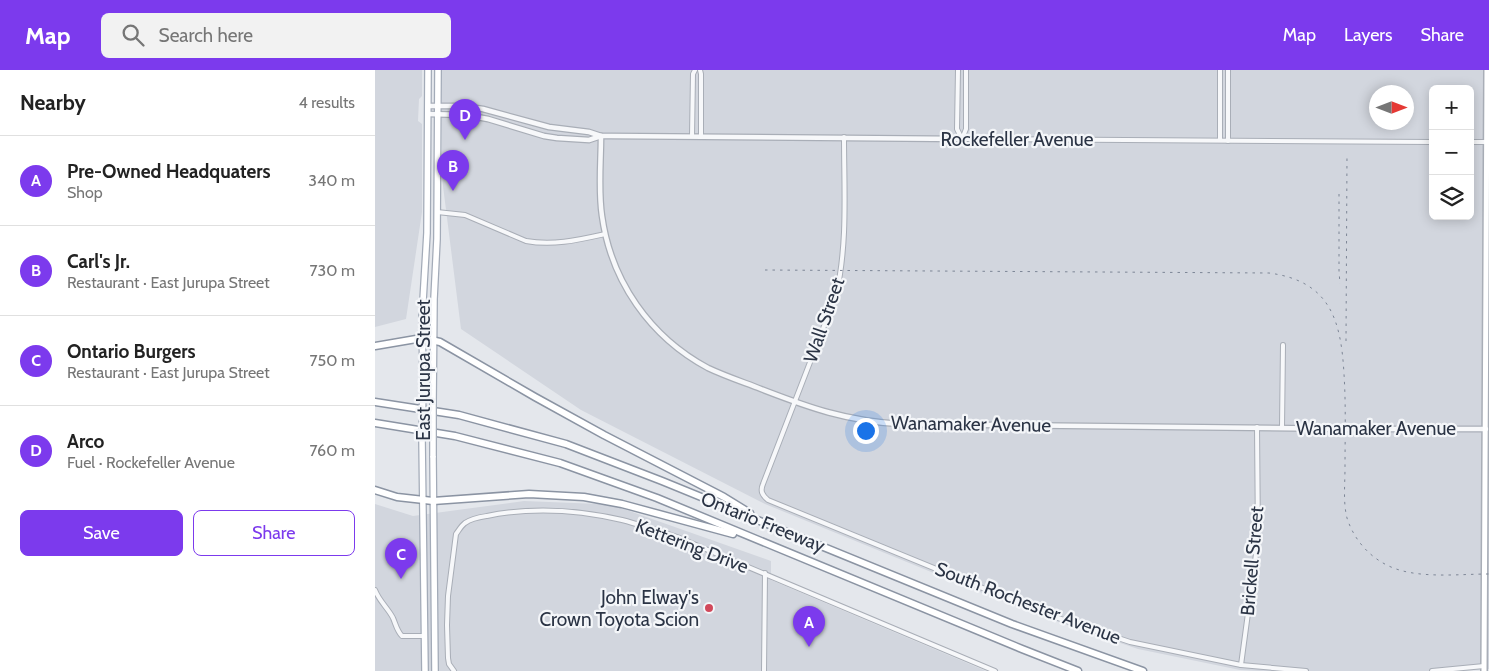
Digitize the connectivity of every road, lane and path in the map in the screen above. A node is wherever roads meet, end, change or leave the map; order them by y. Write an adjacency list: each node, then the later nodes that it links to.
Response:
1 (428, 70): 10 (main road, East Jurupa Street)
2 (438, 70): 11 (main road, East Jurupa Street)
3 (695, 70): 15 (street)
4 (700, 70): 16 (street)
5 (958, 70): 18 (street)
6 (966, 70): 18 (street)
7 (1220, 70): 19 (street)
8 (1228, 70): 20 (street)
9 (1487, 70): 23 (main road)
10 (428, 106): 11 (street, Rockefeller Avenue); 12 (main road, East Jurupa Street)
11 (438, 106): 13 (main road, East Jurupa Street); 14 (street, Rockefeller Avenue)
12 (428, 114): 13 (street, Rockefeller Avenue); 26 (main road, East Jurupa Street)
13 (438, 114): 14 (street, Rockefeller Avenue); 24 (main road, East Jurupa Street)
14 (601, 136): 15 (street, Rockefeller Avenue); 25 (street, Wanamaker Avenue)
15 (692, 136): 16 (street, Rockefeller Avenue)
16 (701, 136): 17 (street, Rockefeller Avenue)
17 (844, 137): 18 (street, Rockefeller Avenue); 31 (street, Wall Street)
18 (962, 139): 19 (street, Rockefeller Avenue)
19 (1220, 140): 20 (street, Rockefeller Avenue)
20 (1228, 140): 21 (street, Rockefeller Avenue)
21 (1429, 142)
22 (1474, 142): 23 (street)
23 (1487, 142): 35 (main road)
24 (437, 212): 25 (street); 27 (main road, East Jurupa Street)
25 (605, 234): 31 (street, Wanamaker Avenue)
26 (422, 338): 27 (highway); 29 (highway); 38 (main road, East Jurupa Street, bridge)
27 (434, 340): 39 (main road, East Jurupa Street, bridge); 40 (highway)
28 (1283, 345): 34 (street)
29 (375, 346)
30 (375, 402): 40 (highway, Ontario Freeway)
31 (795, 402): 33 (street, Wanamaker Avenue); 37 (street, Wall Street)
32 (375, 423): 41 (highway, Ontario Freeway)
33 (1257, 427): 34 (street, Wanamaker Avenue); 45 (street, Brickell Street)
34 (1282, 427): 35 (street, Wanamaker Avenue)
35 (1486, 429): 46 (main road)
36 (375, 490): 38 (highway)
37 (762, 494): 45 (street, South Rochester Avenue)
38 (422, 500): 39 (highway); 44 (main road, East Jurupa Street)
39 (433, 501): 41 (highway); 48 (main road, East Jurupa Street)
40 (766, 523): 53 (highway, Ontario Freeway)
41 (758, 540): 52 (highway, Ontario Freeway)
42 (765, 574): 49 (street, Kettering Drive); 50 (street); 51 (street, Kettering Drive)
43 (375, 590): 44 (street)
44 (425, 636): 47 (main road, East Jurupa Street)
45 (1241, 665): 54 (street, South Rochester Avenue)
46 (1484, 669): 55 (street)
47 (425, 671)
48 (435, 671)
49 (454, 671)
50 (764, 671)
51 (995, 671)
52 (1078, 671)
53 (1143, 671)
54 (1306, 671)
55 (1432, 671)

